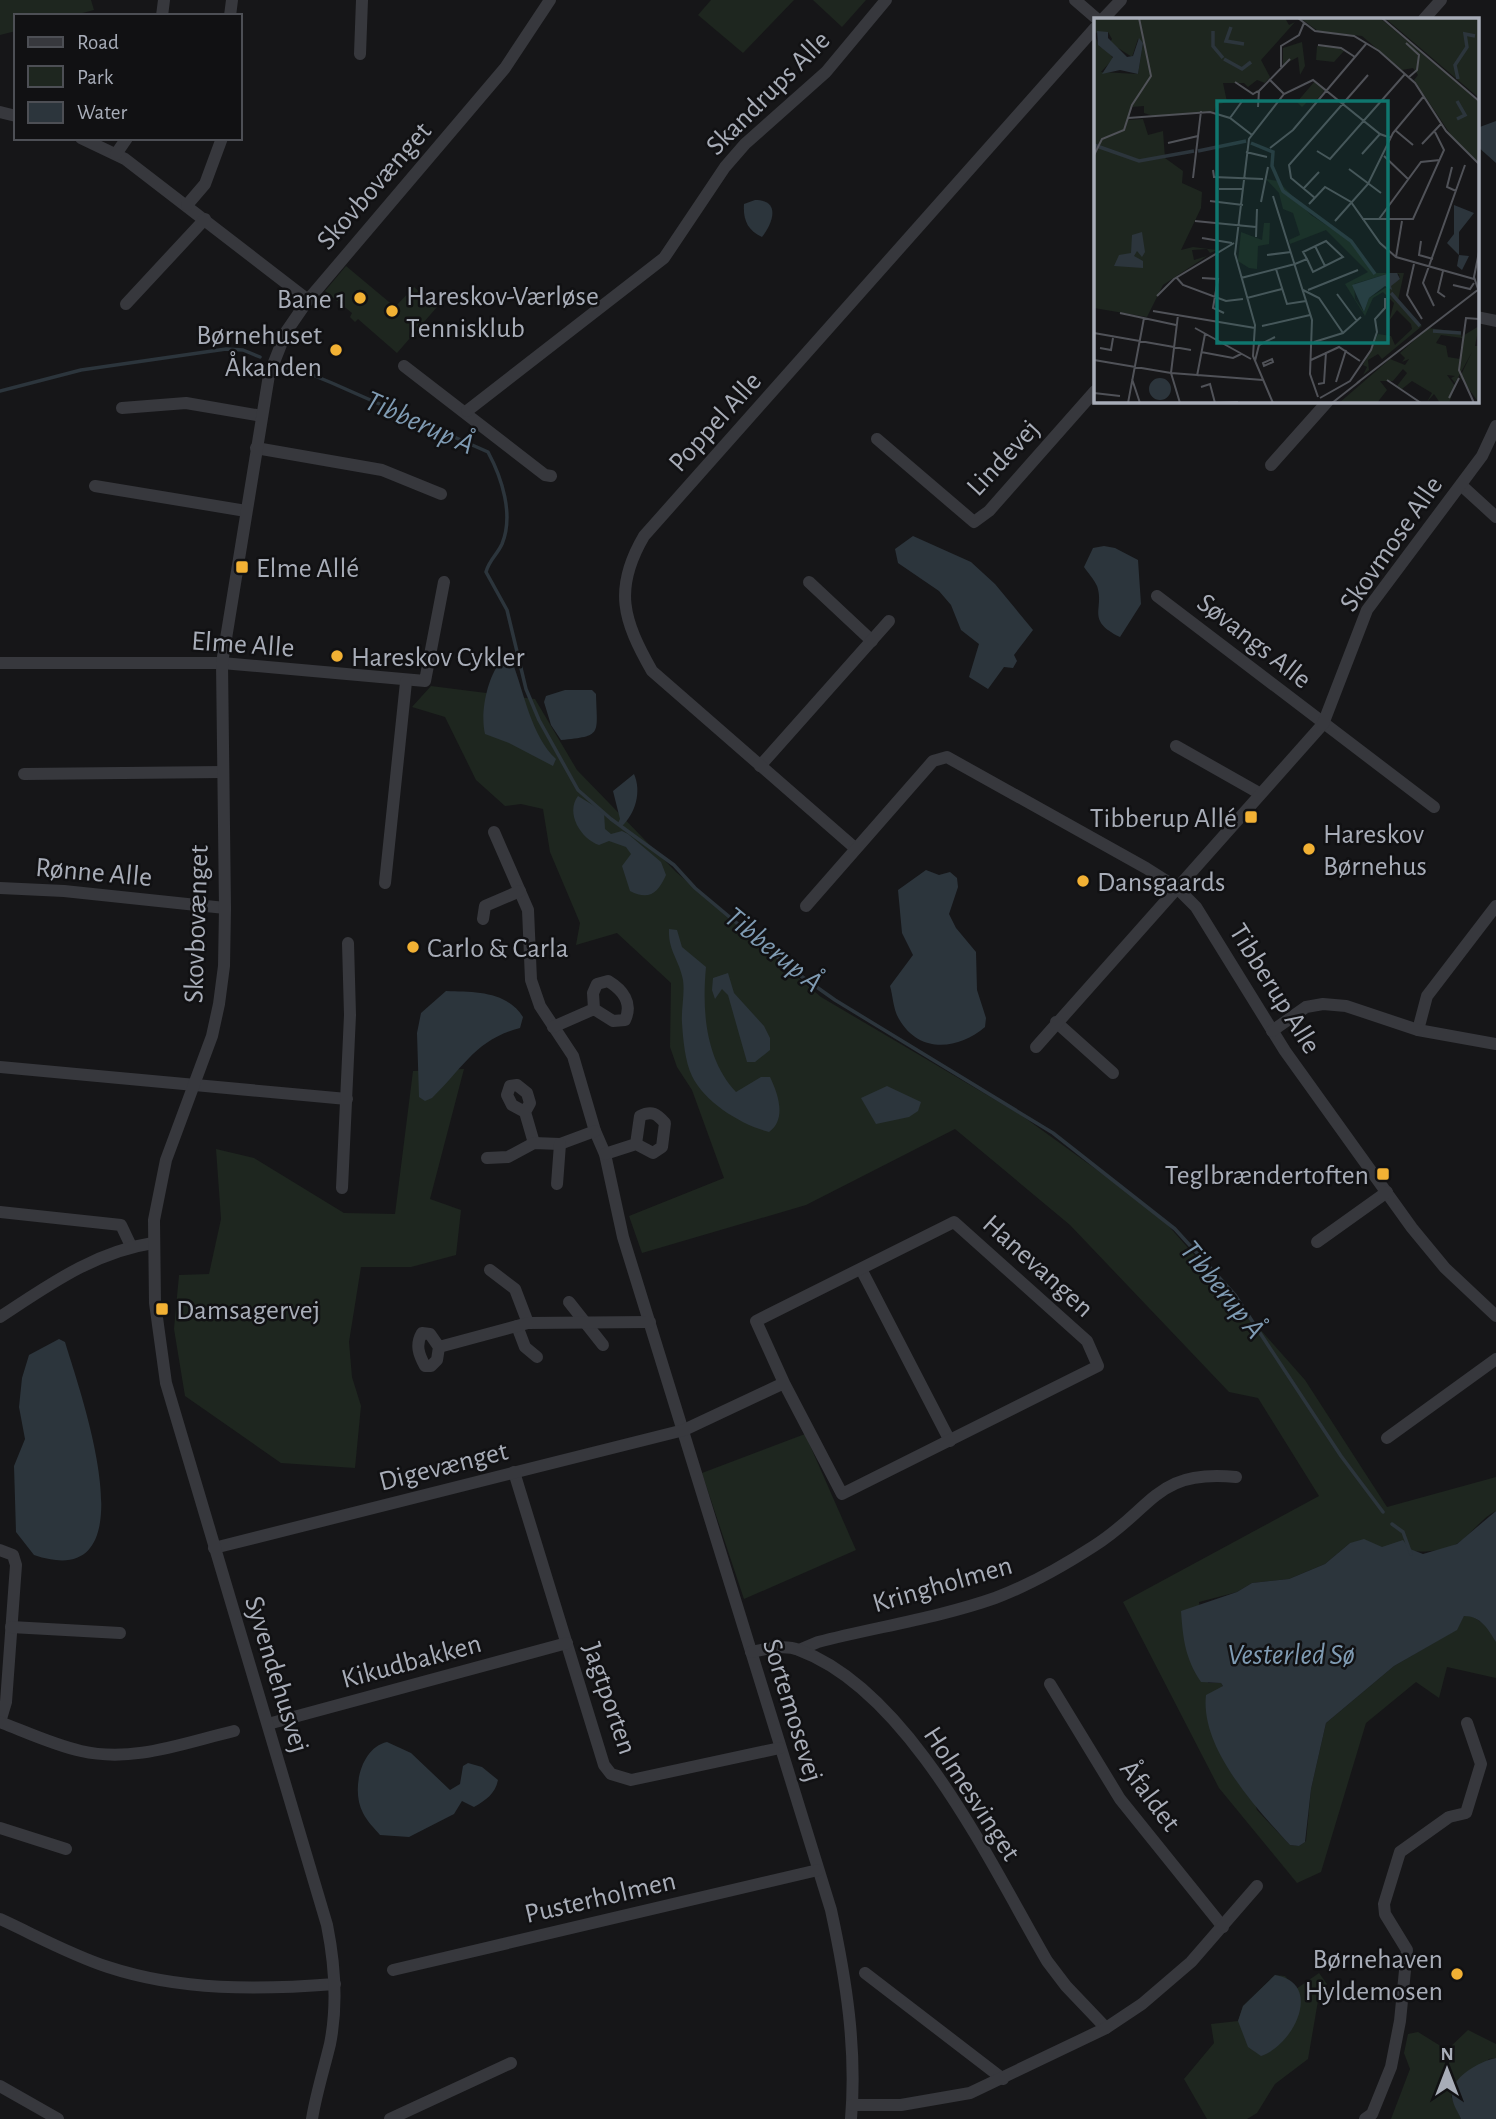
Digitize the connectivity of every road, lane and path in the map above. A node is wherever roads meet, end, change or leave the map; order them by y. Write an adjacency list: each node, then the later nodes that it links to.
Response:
1 (362, 0): 11 (street)
2 (550, 0): 18 (street, Skovbovænget)
3 (886, 0): 26 (street, Skandrups Alle)
4 (1075, 0): 7 (street)
5 (1121, 0): 8 (street)
6 (1441, 0): 9 (street)
7 (1096, 18)
8 (1104, 18)
9 (1425, 18)
10 (1094, 29): 48 (street, Poppel Alle)
11 (360, 54)
12 (85, 140): 15 (street)
13 (126, 140): 15 (street)
14 (221, 140): 16 (street)
15 (116, 154): 16 (street)
16 (187, 205): 17 (street)
17 (205, 219): 18 (street); 19 (street)
18 (308, 300): 27 (street, Skovbovænget)
19 (126, 304)
20 (1478, 317): 21 (street)
21 (1496, 321)
22 (404, 366): 26 (street)
23 (1094, 392): 29 (street, Lindevej)
24 (1327, 402): 31 (street)
25 (122, 408): 27 (street)
26 (467, 411): 32 (street)
27 (262, 416): 30 (street, Skovbovænget)
28 (1496, 426): 33 (street, Skovmose Alle)
29 (877, 439)
30 (256, 448): 35 (street); 36 (street, Skovbovænget)
31 (1271, 465)
32 (551, 476)
33 (1461, 485): 37 (street); 46 (street, Skovmose Alle)
34 (95, 486): 36 (street)
35 (442, 494)
36 (246, 511): 44 (street, Skovbovænget)
37 (1496, 517)
38 (444, 582): 45 (street)
39 (809, 582): 42 (street)
40 (1157, 596): 46 (street, Søvangs Alle)
41 (889, 621): 42 (street)
42 (872, 641): 48 (street)
43 (0, 663): 44 (street, Elme Alle)
44 (222, 663): 45 (street, Elme Alle); 49 (street, Skovbovænget)
45 (406, 682): 55 (street)
46 (1323, 724): 51 (street, Skovmose Alle); 52 (street, Søvangs Alle)
47 (1176, 746): 51 (street)
48 (760, 766): 54 (street, Poppel Alle)
49 (223, 772): 50 (street); 61 (street, Skovbovænget)
50 (24, 775)
51 (1259, 793): 56 (street, Skovmose Alle)
52 (1434, 807)
53 (494, 832): 58 (street, Sortemosevej)
54 (855, 848): 56 (street, Tibberup Alle); 59 (street, Tibberup Alle)
55 (385, 883)
56 (1176, 887): 65 (street, Skovmose Alle); 68 (street, Tibberup Alle)
57 (0, 888): 61 (street, Rønne Alle)
58 (520, 891): 62 (street); 66 (street, Sortemosevej)
59 (806, 906)
60 (1496, 906): 67 (street)
61 (225, 908): 73 (street, Skovbovænget)
62 (483, 919)
63 (348, 943): 74 (street)
64 (594, 1009): 66 (street)
65 (1056, 1022): 70 (street, Skovmose Alle); 72 (street)
66 (553, 1027): 76 (street, Sortemosevej)
67 (1418, 1030): 68 (street); 69 (street)
68 (1272, 1031): 84 (street, Tibberup Alle)
69 (1496, 1044)
70 (1036, 1047)
71 (0, 1067): 73 (street)
72 (1113, 1073)
73 (193, 1084): 74 (street); 86 (street, Skovbovænget)
74 (347, 1099): 83 (street)
75 (525, 1112): 77 (street)
76 (595, 1131): 78 (street); 80 (street, Sortemosevej)
77 (534, 1143): 78 (street); 81 (street)
78 (560, 1144): 82 (street)
79 (636, 1144): 80 (street)
80 (605, 1154): 94 (street, Sortemosevej)
81 (487, 1158)
82 (557, 1184)
83 (342, 1188)
84 (1387, 1192): 87 (street); 92 (street, Tibberup Alle)
85 (0, 1212): 88 (street)
86 (153, 1242): 88 (street); 107 (street, Syvendehusvej)
87 (1317, 1242)
88 (131, 1246): 93 (street)
89 (861, 1269): 101 (street, Hanevangen); 104 (street); 104 (street, Hanevangen)
90 (490, 1270): 96 (street)
91 (569, 1302): 95 (street)
92 (1496, 1316)
93 (0, 1317)
94 (650, 1322): 95 (street); 102 (street, Sortemosevej)
95 (587, 1324): 96 (street); 97 (street)
96 (522, 1325): 98 (street); 99 (street)
97 (603, 1345)
98 (439, 1347)
99 (537, 1357)
100 (1496, 1359): 103 (street)
101 (784, 1383): 102 (street); 104 (street, Hanevangen)
102 (684, 1430): 105 (street, Digevænget); 113 (street, Sortemosevej)
103 (1387, 1438)
104 (950, 1441)
105 (514, 1472): 107 (street, Digevænget); 111 (street, Jagtporten)
106 (1236, 1477): 112 (street, Kringholmen)
107 (214, 1548): 117 (street, Syvendehusvej)
108 (0, 1550): 109 (street)
109 (11, 1627): 110 (street); 115 (street)
110 (120, 1633)
111 (566, 1643): 117 (street, Kikudbakken); 119 (street, Jagtporten)
112 (799, 1650): 113 (street); 129 (street, Holmesvinget)
113 (751, 1651): 119 (street, Sortemosevej)
114 (1050, 1684): 125 (street, Åfaldet)
115 (0, 1722): 118 (street)
116 (1468, 1723): 138 (street)
117 (268, 1724): 128 (street, Syvendehusvej)
118 (234, 1731)
119 (780, 1748): 122 (street, Sortemosevej)
120 (0, 1828): 121 (street)
121 (66, 1849)
122 (818, 1870): 126 (street, Pusterholmen); 133 (street, Sortemosevej)
123 (1257, 1886): 125 (street)
124 (0, 1919): 128 (street)
125 (1223, 1927): 129 (street)
126 (393, 1970)
127 (865, 1973): 131 (street)
128 (335, 1984): 135 (street, Syvendehusvej)
129 (1106, 2028): 131 (street)
130 (511, 2063): 136 (street)
131 (1003, 2079): 133 (street)
132 (0, 2086): 134 (street)
133 (852, 2105): 137 (street, Sortemosevej)
134 (58, 2119)
135 (312, 2119)
136 (390, 2119)
137 (851, 2119)
138 (1365, 2119)

